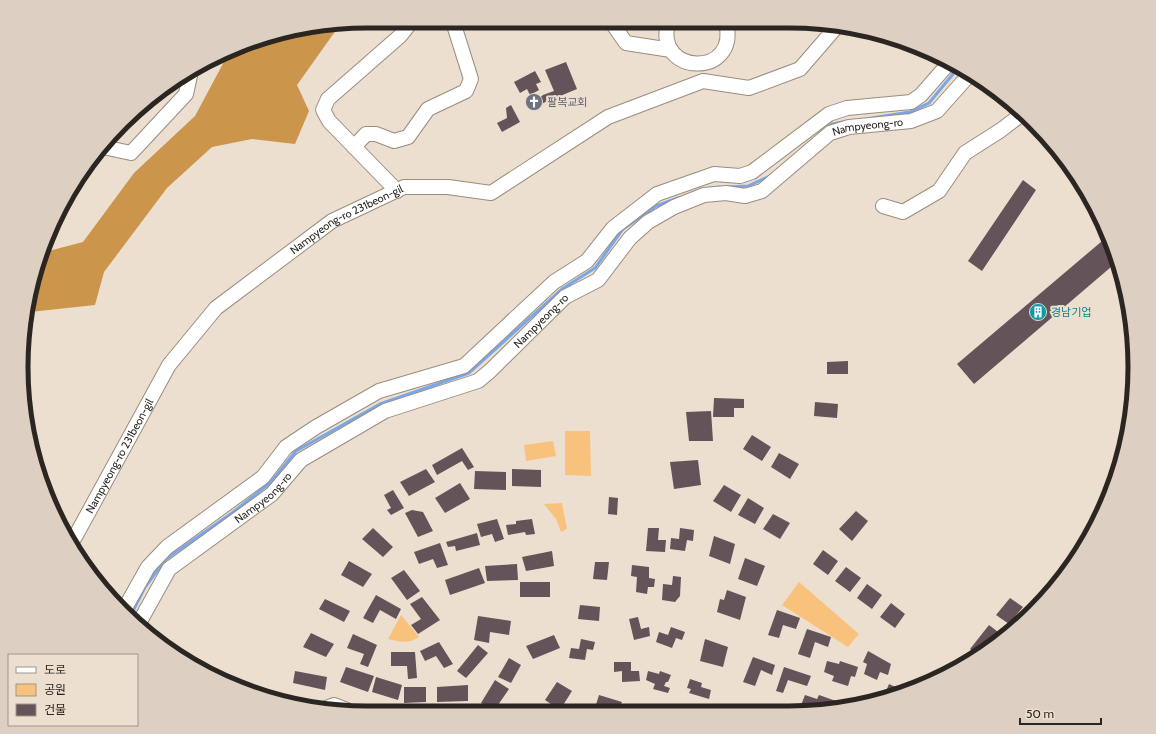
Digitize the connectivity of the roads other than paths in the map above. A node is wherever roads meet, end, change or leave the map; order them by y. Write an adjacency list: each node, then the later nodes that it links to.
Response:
1 (406, 28): 14 (street)
2 (455, 28): 14 (street)
3 (616, 28): 7 (street)
4 (667, 28): 7 (street)
5 (727, 28): 8 (street)
6 (833, 31): 12 (street, Nampyeong-ro 231beon-gil)
7 (671, 50): 8 (street)
8 (696, 64): 12 (street)
9 (946, 66): 19 (street, Nampyeong-ro)
10 (190, 78): 15 (street)
11 (966, 78): 20 (street, Nampyeong-ro)
12 (695, 84): 16 (street, Nampyeong-ro 231beon-gil)
13 (1018, 117): 17 (street)
14 (354, 147): 16 (street)
15 (108, 148)
16 (397, 191): 18 (street, Nampyeong-ro 231beon-gil)
17 (883, 206)
18 (74, 538)
19 (126, 606)
20 (141, 620)

